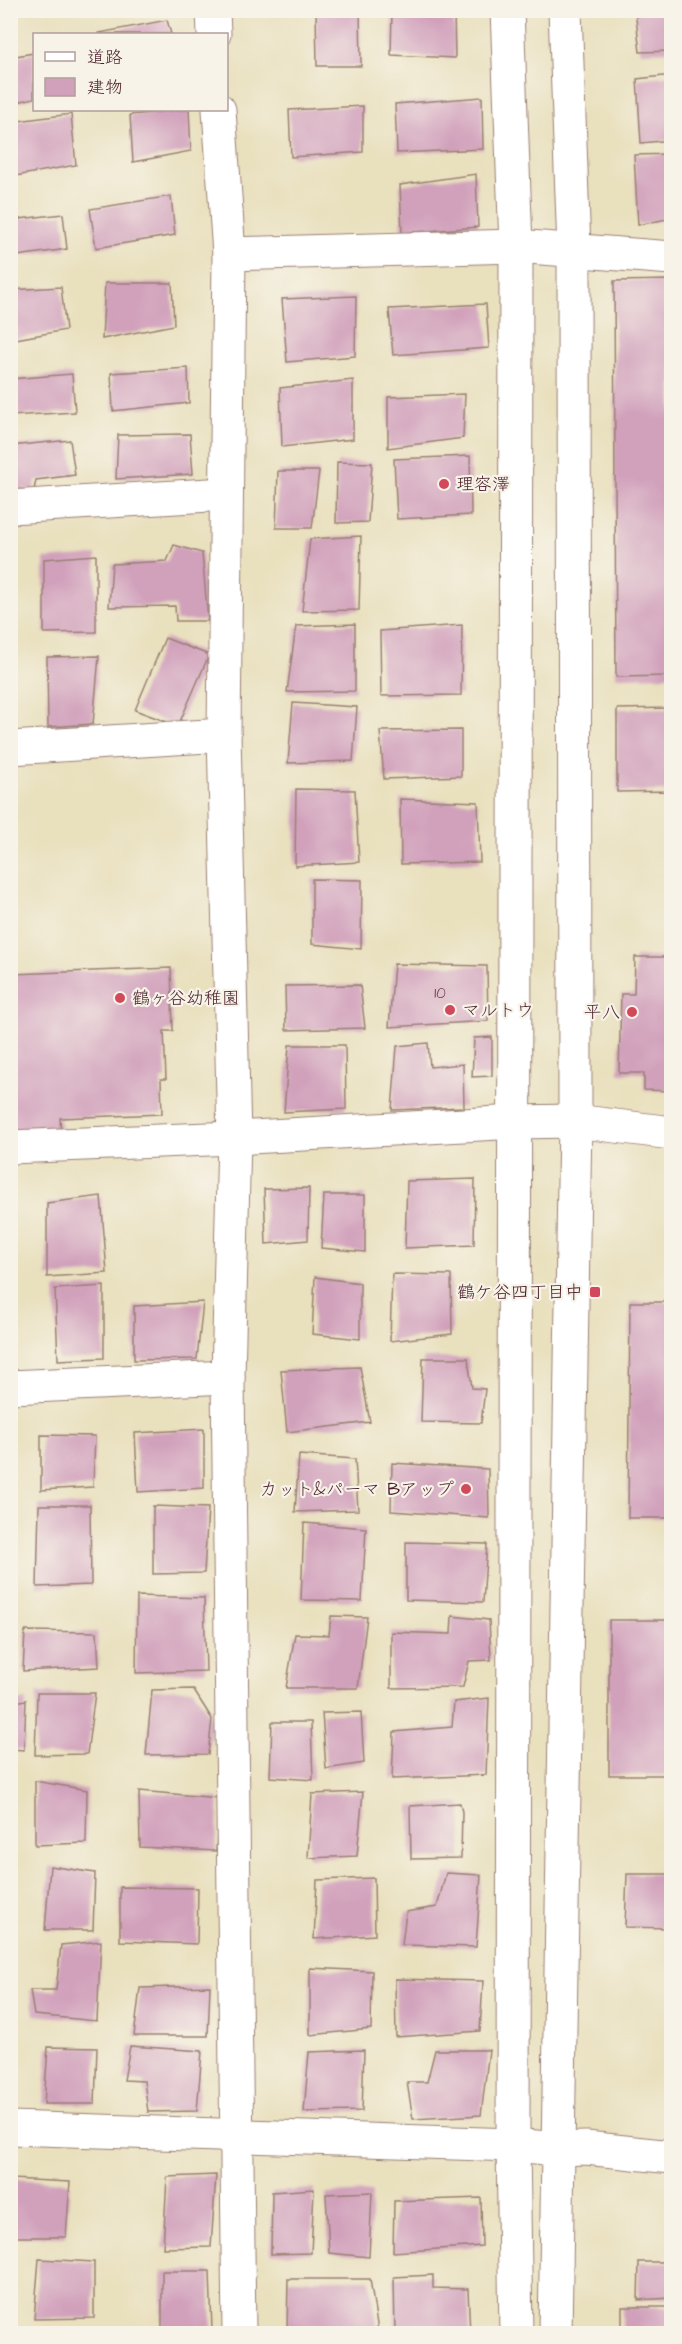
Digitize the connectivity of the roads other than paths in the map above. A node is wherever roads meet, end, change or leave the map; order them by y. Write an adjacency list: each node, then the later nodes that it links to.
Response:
1 (213, 10): 4 (street)
2 (507, 10): 6 (street)
3 (565, 10): 7 (street)
4 (214, 33)
5 (219, 111): 8 (street)
6 (516, 246): 7 (street); 8 (street); 15 (street)
7 (574, 249): 9 (street); 14 (street)
8 (229, 254): 10 (street)
9 (672, 258)
10 (226, 494): 11 (street); 12 (street)
11 (10, 507)
12 (224, 735): 13 (street); 17 (street)
13 (10, 748)
14 (575, 1121): 15 (street); 16 (street); 24 (street)
15 (516, 1122): 17 (street); 23 (street)
16 (672, 1133)
17 (234, 1138): 18 (street); 19 (street)
18 (10, 1147)
19 (228, 1377): 20 (street); 22 (street)
20 (10, 1387)
21 (10, 2128): 22 (street)
22 (236, 2136): 23 (street); 26 (street)
23 (513, 2145): 24 (street); 27 (street)
24 (558, 2149): 25 (street); 28 (street)
25 (672, 2157)
26 (239, 2334)
27 (516, 2334)
28 (555, 2334)

